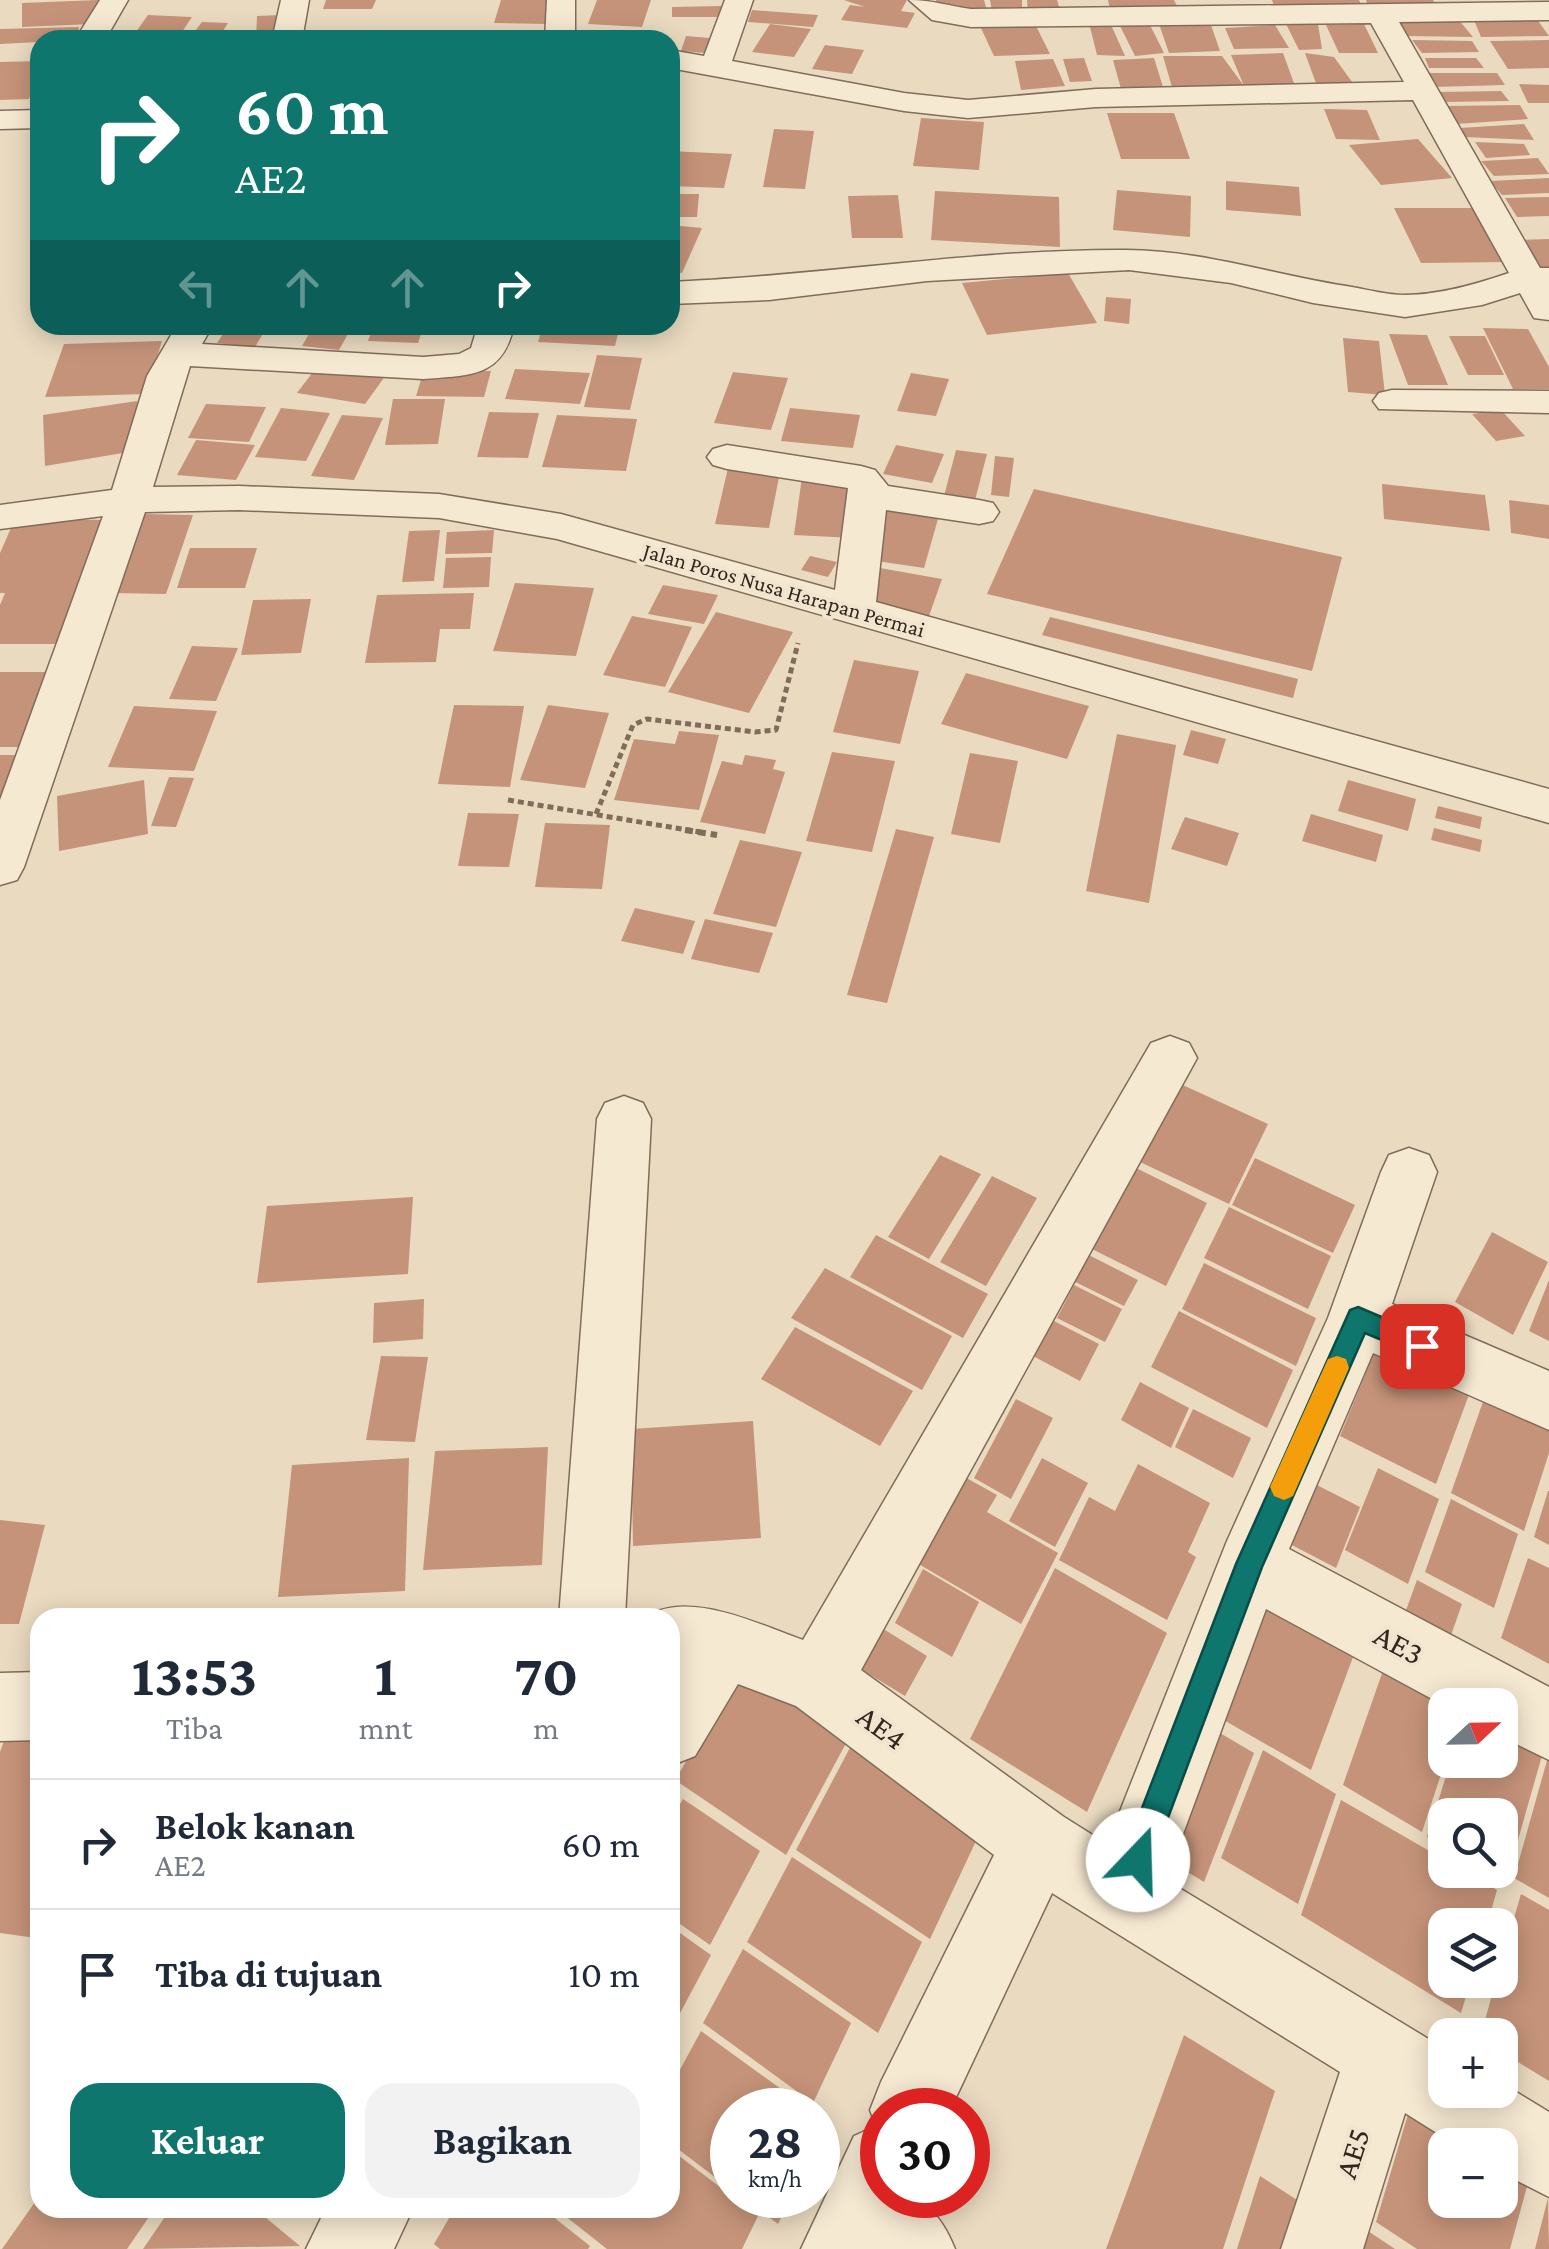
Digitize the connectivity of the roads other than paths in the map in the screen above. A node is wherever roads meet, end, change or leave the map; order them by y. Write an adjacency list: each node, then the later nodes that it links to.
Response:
1 (114, 0): 8 (street)
2 (294, 0): 9 (street)
3 (561, 0): 10 (street)
4 (739, 0): 12 (street)
5 (923, 0): 7 (street)
6 (1549, 11): 7 (street)
7 (1380, 14): 13 (street)
8 (96, 30)
9 (288, 30)
10 (560, 30)
11 (680, 60): 12 (street)
12 (716, 65): 13 (street)
13 (1424, 92): 16 (street)
14 (0, 120): 15 (street)
15 (30, 120)
16 (1538, 278): 17 (street); 18 (street)
17 (680, 292)
18 (1549, 313)
19 (494, 335): 20 (street)
20 (187, 340): 25 (street)
21 (1392, 400): 22 (street)
22 (1549, 402)
23 (727, 457): 24 (street)
24 (868, 495): 26 (street); 28 (street)
25 (128, 500): 27 (street, Jalan Poros Nusa Harapan Permai); 28 (street, Jalan Poros Nusa Harapan Permai); 30 (street)
26 (979, 512)
27 (0, 517)
28 (854, 609): 29 (street, Jalan Poros Nusa Harapan Permai)
29 (1549, 806)
30 (0, 868)
31 (1170, 1058): 39 (street)
32 (624, 1119): 37 (street)
33 (1408, 1172): 34 (street)
34 (1358, 1318): 35 (street); 36 (street)
35 (1549, 1401)
36 (1250, 1564): 43 (street, AE3); 45 (street)
37 (593, 1608)
38 (697, 1642): 39 (street, AE4); 40 (street)
39 (818, 1680): 44 (street, AE4)
40 (680, 1698)
41 (30, 1706): 42 (street)
42 (0, 1707)
43 (1549, 1725)
44 (1038, 1843): 45 (street, AE4); 47 (street)
45 (1123, 1897): 46 (street, AE4)
46 (1383, 2058): 48 (street, AE4); 51 (street, AE5)
47 (920, 2088)
48 (1549, 2157)
49 (367, 2218): 50 (street)
50 (347, 2249)
51 (1322, 2249)

